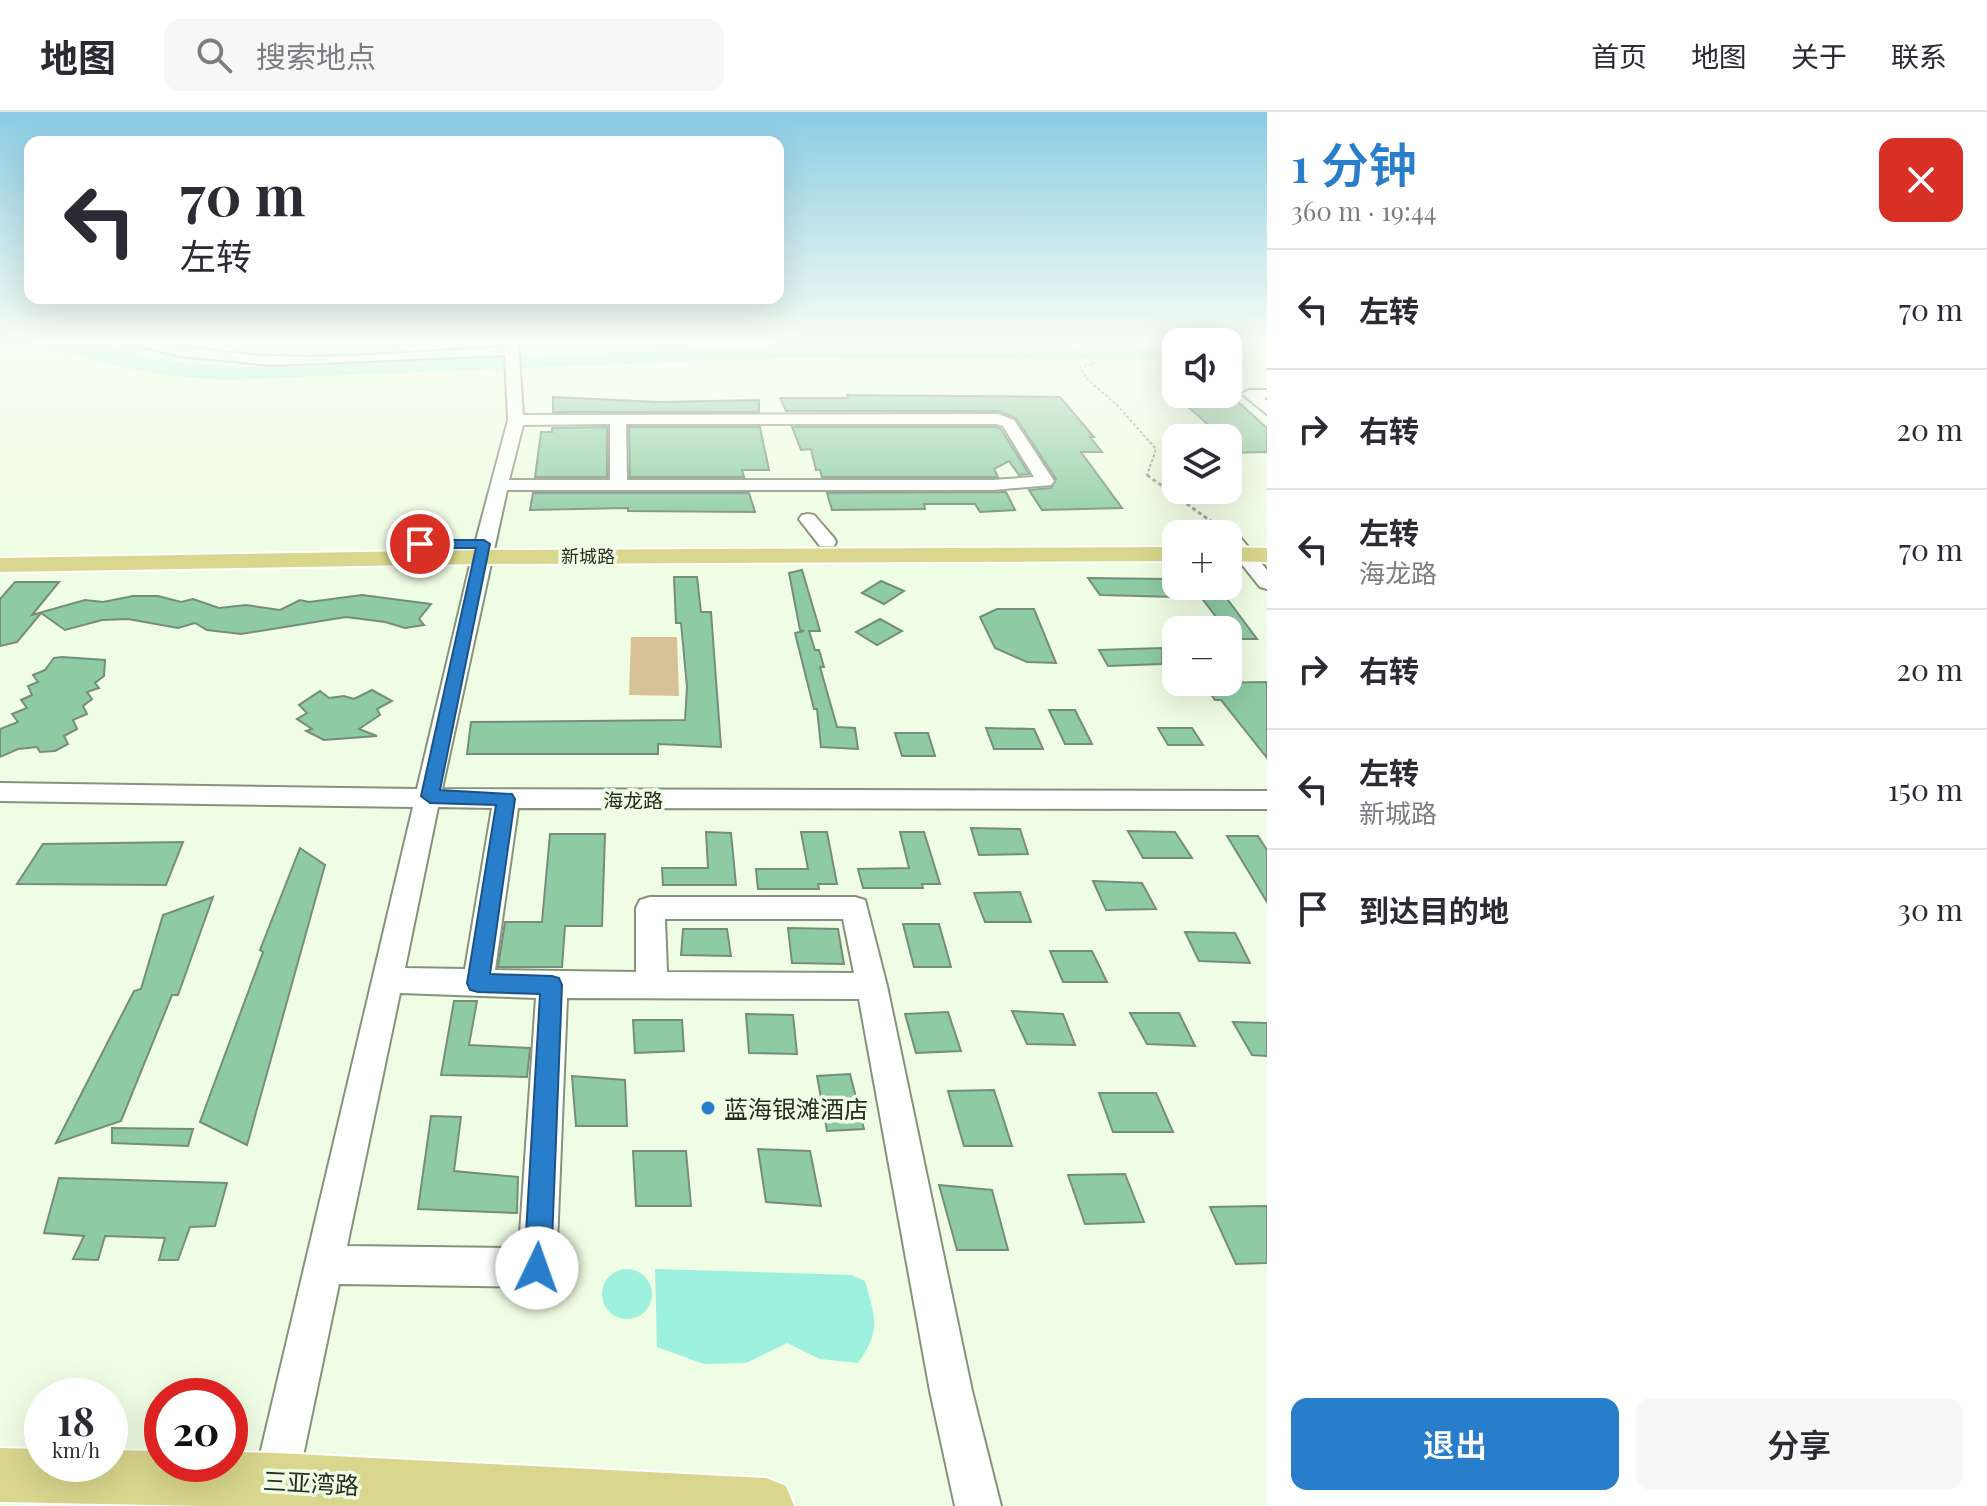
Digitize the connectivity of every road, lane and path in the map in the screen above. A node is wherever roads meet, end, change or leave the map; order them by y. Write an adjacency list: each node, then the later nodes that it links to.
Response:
1 (515, 407): 3 (street)
2 (1120, 407): 8 (path)
3 (516, 420): 4 (street); 5 (street)
4 (618, 420): 6 (street); 6 (street)
5 (499, 485): 6 (street); 15 (street)
6 (619, 485)
7 (808, 519): 11 (street)
8 (1214, 520)
9 (1162, 540): 11 (main road, 新城路)
10 (1267, 541): 12 (main road)
11 (827, 542): 15 (main road, 新城路)
12 (1242, 544)
13 (1242, 548): 17 (main road)
14 (0, 550): 15 (main road, 新城路)
15 (482, 550): 16 (main road, 新城路); 19 (main road, 新城路); 22 (street)
16 (1162, 554)
17 (1267, 555)
18 (1242, 556): 20 (street)
19 (0, 565)
20 (1267, 583)
21 (0, 792): 22 (street, 海龙路)
22 (430, 796): 23 (street, 海龙路); 25 (street)
23 (506, 799): 24 (street, 海龙路); 26 (street)
24 (1267, 800)
25 (387, 980): 26 (street); 30 (street)
26 (478, 983): 27 (street)
27 (552, 985): 28 (street); 30 (street)
28 (652, 985): 29 (street); 29 (street)
29 (872, 986): 34 (street)
30 (324, 1265): 32 (street)
31 (0, 1475): 32 (main road, 三亚湾路)
32 (276, 1480): 33 (main road, 三亚湾路)
33 (766, 1506)
34 (978, 1506)

